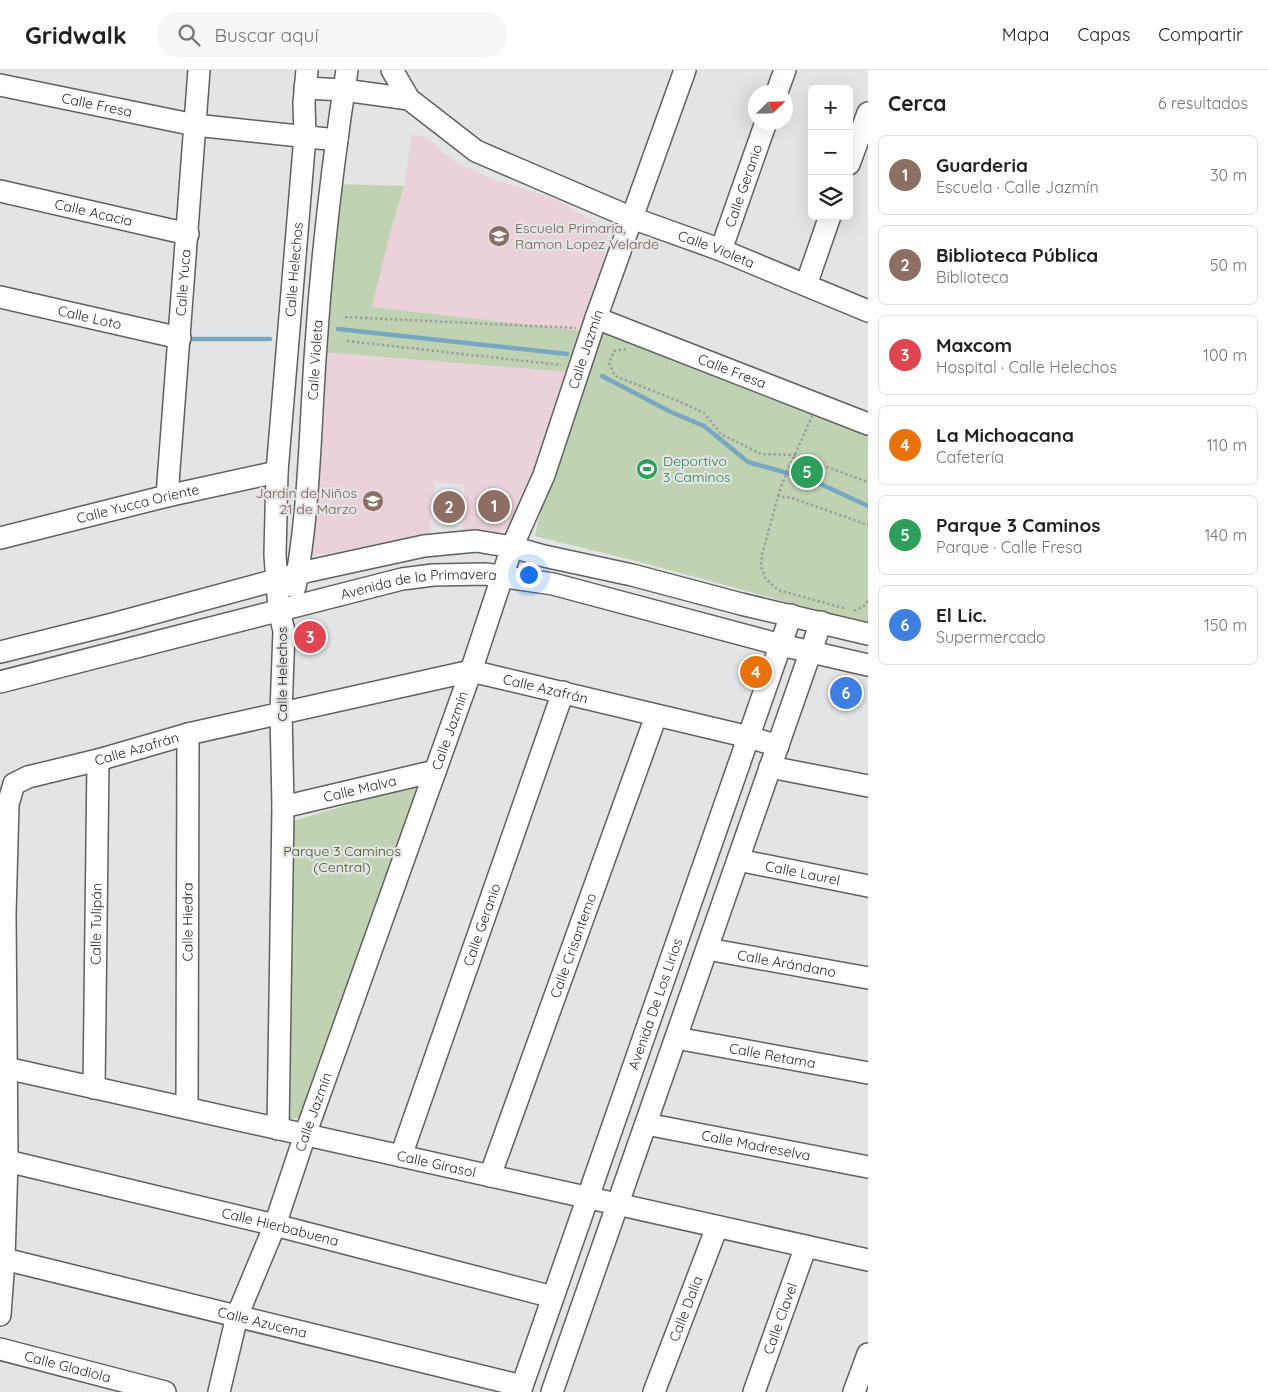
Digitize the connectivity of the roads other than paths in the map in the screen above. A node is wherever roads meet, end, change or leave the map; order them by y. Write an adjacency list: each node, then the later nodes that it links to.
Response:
1 (199, 70): 11 (street, Calle Yuca)
2 (392, 70): 9 (street, Calle Violeta)
3 (685, 70): 17 (street, Calle Jazmín)
4 (784, 70): 8 (street)
5 (306, 79): 6 (street, Calle Violeta); 13 (street, Calle Helechos)
6 (345, 80): 9 (street, Calle Violeta); 14 (street, Calle Violeta)
7 (0, 85): 11 (street, Calle Fresa)
8 (779, 85)
9 (409, 99): 17 (street, Calle Violeta)
10 (868, 113): 15 (street)
11 (195, 125): 13 (street, Calle Fresa); 19 (street, Calle Yuca)
12 (763, 130): 20 (street, Calle Geranio)
13 (305, 136): 14 (street, Calle Fresa); 27 (street, Calle Helechos)
14 (337, 140): 31 (street, Calle Violeta)
15 (853, 153)
16 (0, 191): 19 (street, Calle Acacia)
17 (632, 218): 20 (street, Calle Violeta); 24 (street, Calle Jazmín)
18 (829, 220): 21 (street)
19 (188, 234): 25 (street, Calle Yuca)
20 (720, 250): 21 (street, Calle Violeta)
21 (806, 284): 23 (street, Calle Violeta)
22 (0, 297): 25 (street, Calle Loto)
23 (868, 311)
24 (594, 324): 26 (street, Calle Fresa); 30 (street, Calle Jazmín)
25 (180, 338): 28 (street, Calle Yuca)
26 (868, 424)
27 (276, 472): 28 (street, Calle Yucca Oriente); 33 (street, Calle Helechos)
28 (167, 496): 29 (street, Calle Yucca Oriente)
29 (0, 538)
30 (512, 547): 31 (street); 32 (street, Calle Jazmín); 35 (street)
31 (298, 574): 33 (street); 34 (street, Calle Violeta)
32 (503, 575): 34 (street, Avenida de la Primavera); 38 (street, Avenida de la Primavera); 42 (street, Calle Jazmín)
33 (277, 580): 34 (street, Calle Helechos); 39 (street)
34 (285, 609): 43 (street, Avenida de la Primavera); 45 (street, Calle Helechos)
35 (791, 615): 36 (street); 38 (street, Avenida De Los Lirios)
36 (821, 622): 37 (street); 40 (street)
37 (868, 634)
38 (781, 645): 40 (street, Avenida de la Primavera); 48 (street, Avenida De Los Lirios)
39 (0, 652)
40 (811, 652): 41 (street, Avenida de la Primavera); 49 (street)
41 (868, 665)
42 (471, 672): 44 (street, Calle Azafrán); 45 (street, Calle Azafrán); 52 (street, Calle Jazmín)
43 (0, 682)
44 (563, 692): 46 (street, Calle Azafrán); 68 (street, Calle Geranio)
45 (281, 712): 47 (street, Calle Azafrán); 54 (street, Calle Helechos)
46 (656, 716): 48 (street, Calle Azafrán); 71 (street, Calle Crisantemo)
47 (188, 734): 50 (street, Calle Azafrán); 64 (street, Calle Hiedra)
48 (748, 737): 49 (street, Calle Azafrán); 72 (street, Avenida De Los Lirios)
49 (778, 746): 51 (street)
50 (98, 760): 57 (street, Calle Azafrán); 63 (street, Calle Tulipán)
51 (770, 767): 53 (street); 55 (street)
52 (435, 771): 54 (street, Calle Malva); 67 (street, Calle Jazmín)
53 (868, 786)
54 (283, 807): 66 (street, Calle Helechos)
55 (738, 860): 56 (street, Calle Laurel); 58 (street)
56 (868, 886)
57 (2, 915): 61 (street, Calle Azafrán)
58 (707, 949): 59 (street, Calle Arándano); 60 (street)
59 (868, 978)
60 (676, 1038): 62 (street, Calle Retama); 65 (street)
61 (6, 1068): 63 (street, Calle Girasol); 69 (street, Calle Azafrán)
62 (868, 1073)
63 (94, 1088): 64 (street, Calle Girasol)
64 (187, 1108): 66 (street, Calle Girasol)
65 (646, 1124): 70 (street, Calle Madreselva); 73 (street)
66 (278, 1129): 67 (street, Calle Girasol)
67 (305, 1135): 68 (street, Calle Girasol); 74 (street, Calle Jazmín)
68 (401, 1156): 71 (street, Calle Girasol)
69 (7, 1161): 74 (street, Calle Hierbabuena); 77 (street, Calle Azafrán)
70 (868, 1167)
71 (490, 1176): 72 (street, Calle Girasol)
72 (587, 1198): 73 (street, Calle Girasol); 79 (street, Avenida De Los Lirios)
73 (617, 1204): 75 (street, Calle Girasol); 87 (street)
74 (275, 1225): 79 (street, Calle Hierbabuena); 81 (street, Calle Jazmín)
75 (717, 1227): 76 (street, Calle Girasol); 88 (street, Calle Dalia)
76 (806, 1246): 78 (street, Calle Girasol); 89 (street, Calle Clavel)
77 (4, 1258): 80 (street, Calle Azafrán); 81 (street, Calle Azucena)
78 (868, 1260)
79 (553, 1297): 84 (street, Avenida De Los Lirios)
80 (0, 1315)
81 (237, 1316): 84 (street, Calle Azucena); 86 (street, Calle Jazmín)
82 (0, 1349): 85 (street, Calle Gladiola)
83 (868, 1354): 90 (street)
84 (521, 1389)
85 (164, 1392)
86 (219, 1392)
87 (552, 1392)
88 (654, 1392)
89 (754, 1392)
90 (854, 1392)

